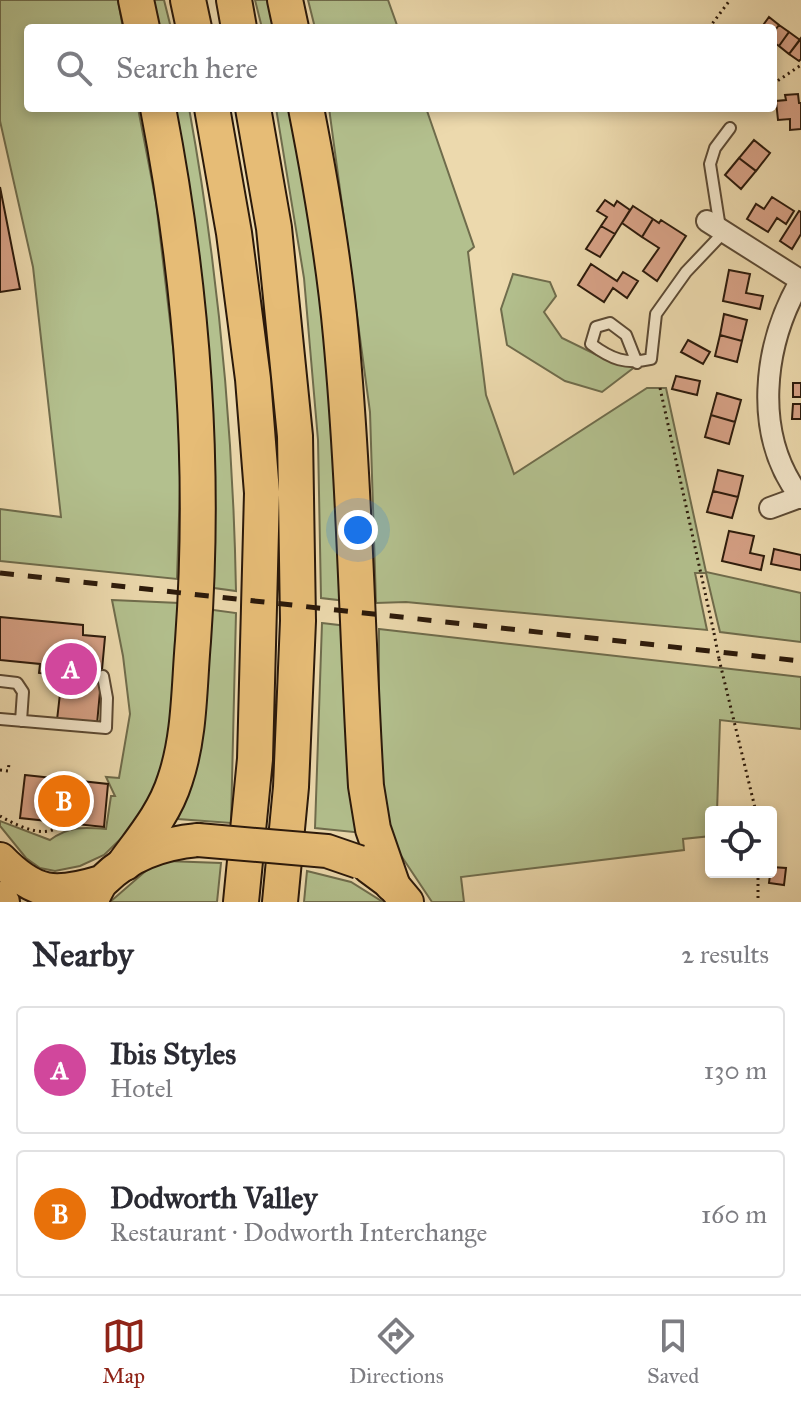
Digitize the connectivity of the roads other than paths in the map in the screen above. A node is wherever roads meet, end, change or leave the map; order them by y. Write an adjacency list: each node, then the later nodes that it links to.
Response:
1 (136, 0): 5 (highway)
2 (188, 0): 6 (highway)
3 (234, 0): 7 (highway)
4 (285, 0): 8 (highway)
5 (141, 24)
6 (193, 24)
7 (238, 24)
8 (290, 24)
9 (159, 112): 24 (highway)
10 (213, 112): 26 (highway)
11 (254, 112): 27 (highway)
12 (307, 112): 25 (highway)
13 (730, 128): 14 (lane)
14 (717, 227): 15 (street); 16 (lane)
15 (800, 280): 17 (street)
16 (637, 363): 16 (lane)
17 (800, 498): 18 (street)
18 (770, 508)
19 (103, 676): 22 (lane)
20 (0, 681): 22 (lane)
21 (0, 719): 22 (lane)
22 (21, 721)
23 (0, 859): 24 (highway)
24 (106, 882): 25 (highway, bridge)
25 (400, 893)
26 (241, 902)
27 (280, 902)

